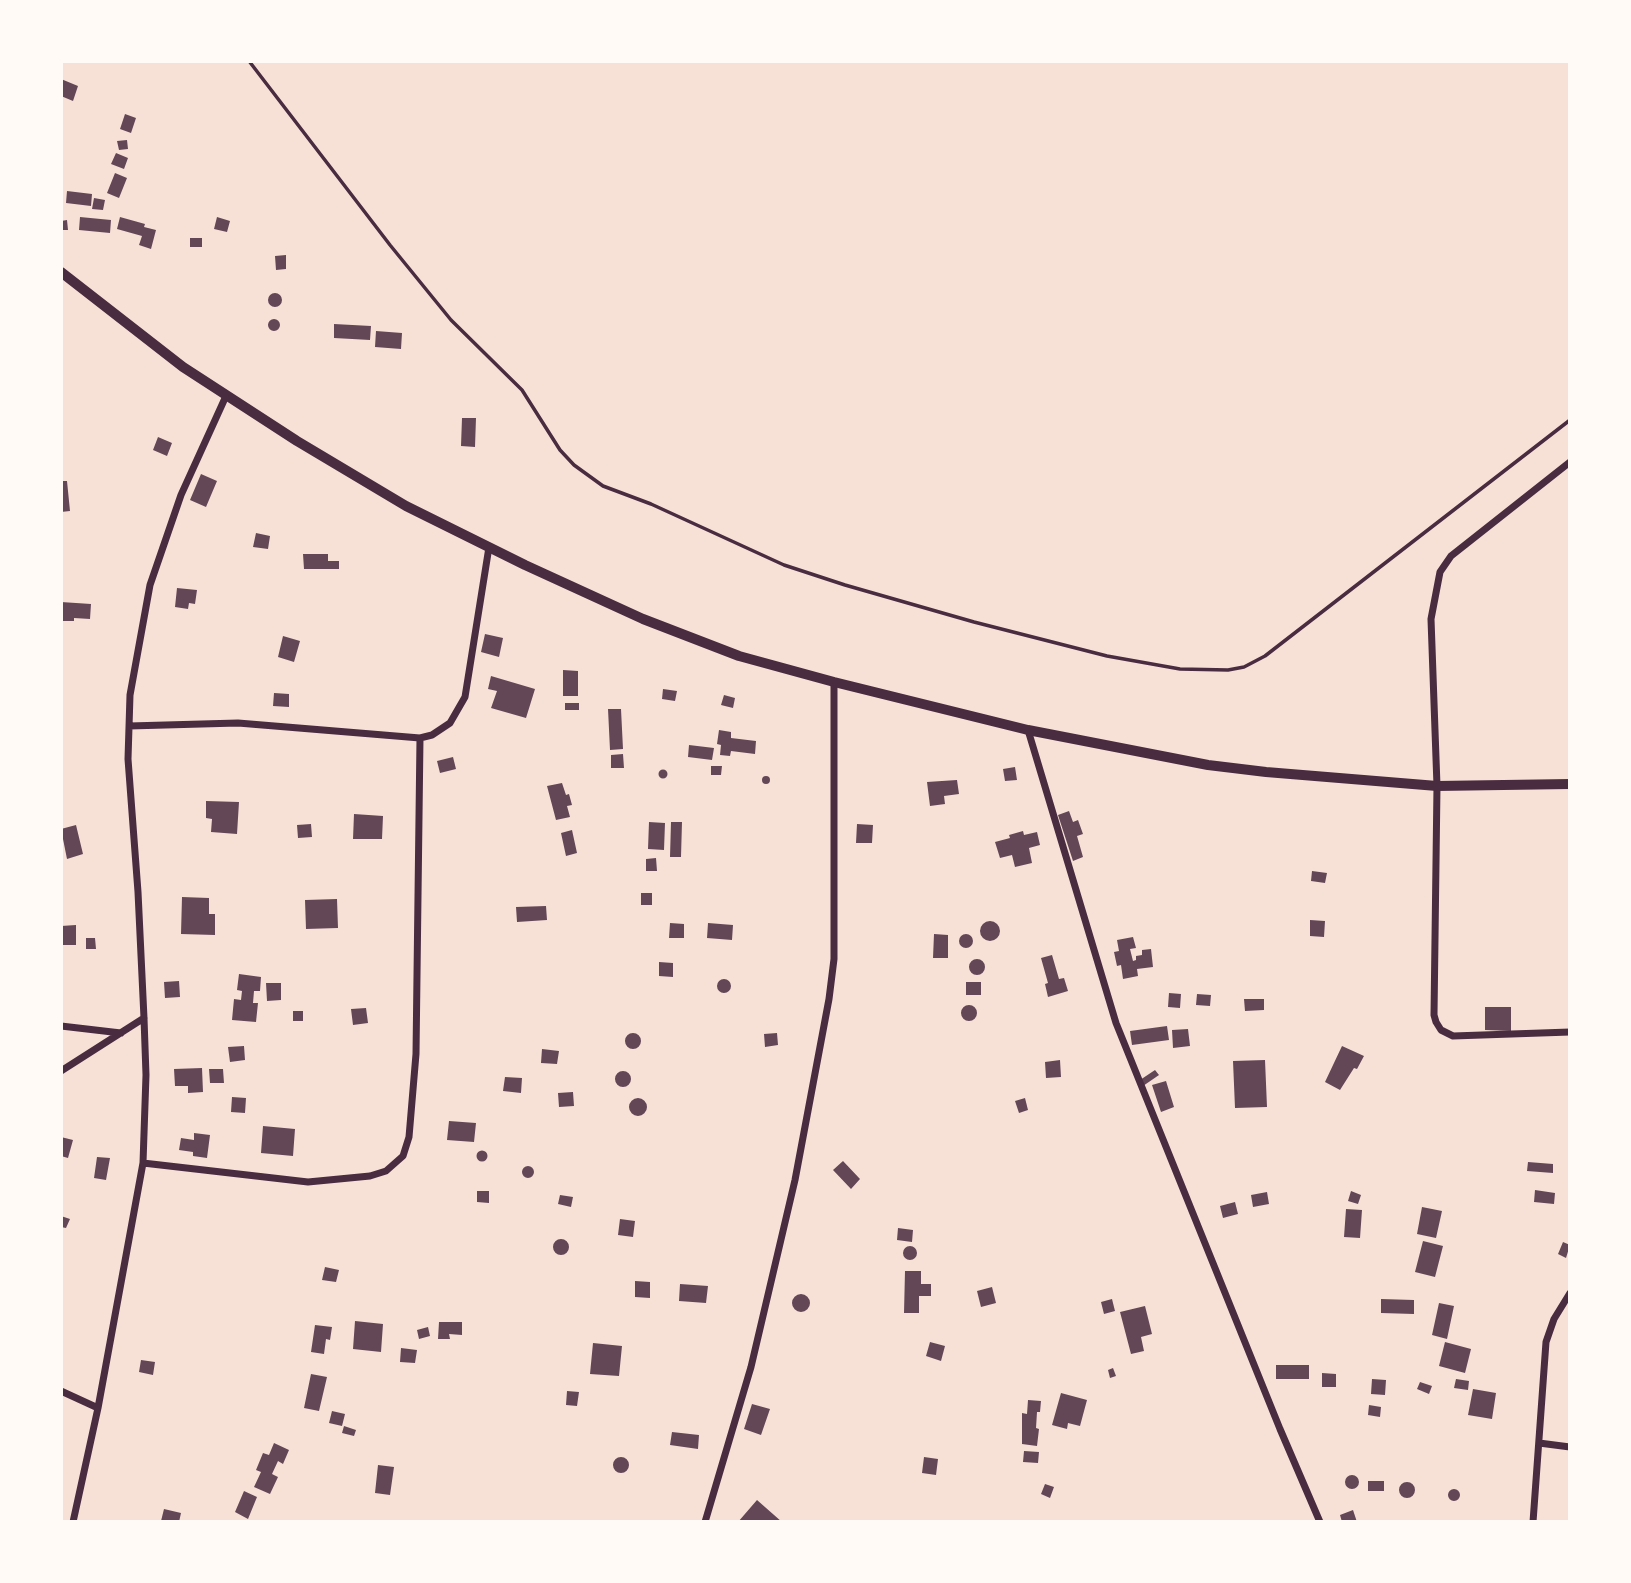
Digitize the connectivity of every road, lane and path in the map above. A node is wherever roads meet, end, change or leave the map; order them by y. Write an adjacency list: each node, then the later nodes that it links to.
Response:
1 (249, 61): 4 (path)
2 (61, 272): 3 (street)
3 (226, 396): 6 (street); 8 (street)
4 (1570, 420)
5 (1570, 462): 12 (street)
6 (489, 547): 7 (street); 10 (street)
7 (834, 682): 9 (street); 25 (street)
8 (129, 726): 10 (street); 13 (street)
9 (1028, 730): 12 (street); 26 (street)
10 (420, 738): 18 (street)
11 (1570, 785): 12 (street)
12 (1437, 786): 15 (street)
13 (144, 1018): 16 (street); 18 (street)
14 (61, 1026): 16 (street)
15 (1570, 1032)
16 (121, 1033): 17 (street)
17 (61, 1071)
18 (143, 1163): 21 (street)
19 (1570, 1293): 22 (street)
20 (61, 1391): 21 (street)
21 (98, 1408): 24 (street)
22 (1539, 1443): 23 (street); 27 (street)
23 (1570, 1447)
24 (73, 1522)
25 (705, 1522)
26 (1320, 1522)
27 (1533, 1522)

